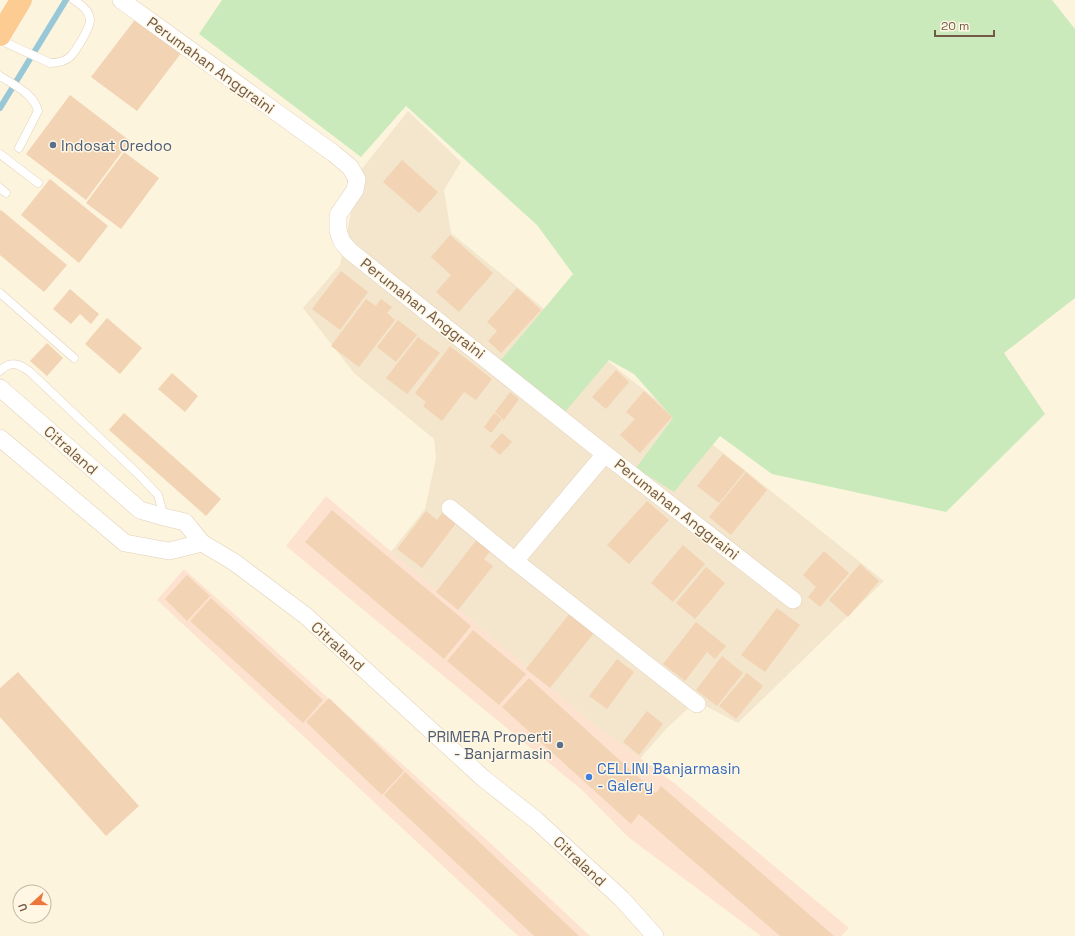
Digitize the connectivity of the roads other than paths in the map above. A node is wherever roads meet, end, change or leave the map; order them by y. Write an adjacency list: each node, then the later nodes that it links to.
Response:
1 (22, 0): 4 (highway)
2 (74, 0): 5 (lane)
3 (121, 0): 15 (street, Perumahan Anggraini)
4 (0, 35)
5 (0, 40)
6 (0, 76): 7 (lane)
7 (19, 148)
8 (0, 154): 9 (lane)
9 (38, 183)
10 (0, 293): 11 (lane)
11 (74, 358)
12 (0, 371): 17 (lane)
13 (0, 388): 17 (street, Citraland)
14 (0, 438): 18 (street)
15 (605, 454): 19 (street); 20 (street, Perumahan Anggraini)
16 (450, 508): 19 (street)
17 (164, 517): 18 (street, Citraland)
18 (202, 543): 22 (street, Citraland)
19 (515, 561): 21 (street)
20 (793, 600)
21 (697, 704)
22 (655, 936)

